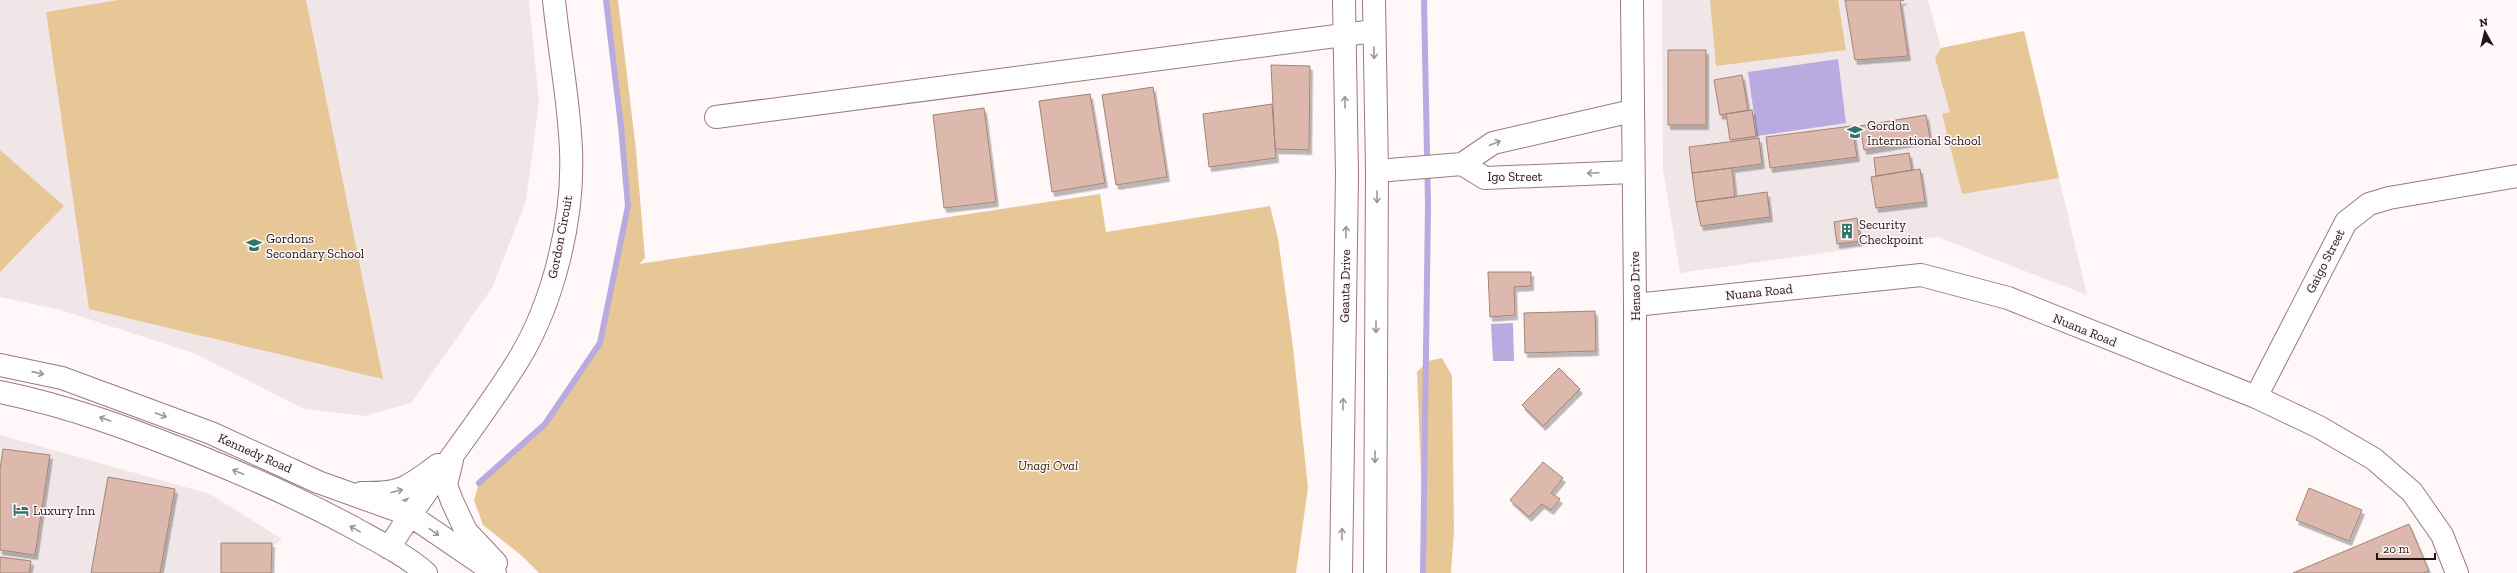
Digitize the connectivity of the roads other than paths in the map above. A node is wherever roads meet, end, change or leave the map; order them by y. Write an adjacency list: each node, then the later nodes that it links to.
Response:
1 (554, 0): 17 (main road, Gordon Circuit)
2 (1344, 0): 6 (main road, Geauta Drive)
3 (1374, 0): 5 (main road)
4 (1632, 0): 7 (main road, Henao Drive)
5 (1374, 31): 6 (main road); 10 (main road, one-way to 10)
6 (1344, 35): 8 (main road); 24 (main road, Geauta Drive, one-way to 6)
7 (1632, 112): 9 (main road, one-way to 7); 11 (main road, Henao Drive)
8 (716, 117)
9 (1462, 164): 10 (main road); 11 (main road, Igo Street, one-way to 9)
10 (1386, 171): 25 (main road, one-way to 25)
11 (1632, 172): 13 (main road, Henao Drive)
12 (2517, 176): 16 (main road, Gaigo Street)
13 (1635, 305): 16 (main road, Nuana Road); 26 (main road, Henao Drive)
14 (0, 365): 18 (main road, Kennedy Road, one-way to 18)
15 (0, 392): 20 (main road, Kennedy Road, one-way to 15)
16 (2256, 397): 27 (main road, Nuana Road)
17 (454, 453): 18 (main road, one-way to 17); 19 (main road, Gordon Circuit); 23 (main road)
18 (318, 482): 19 (main road, Kennedy Road)
19 (410, 515): 20 (main road, Gordon Circuit); 22 (main road, Kennedy Road, one-way to 22)
20 (389, 548): 21 (main road, Kennedy Road)
21 (426, 573)
22 (495, 573)
23 (505, 573)
24 (1341, 573)
25 (1374, 573)
26 (1635, 573)
27 (2457, 573)

